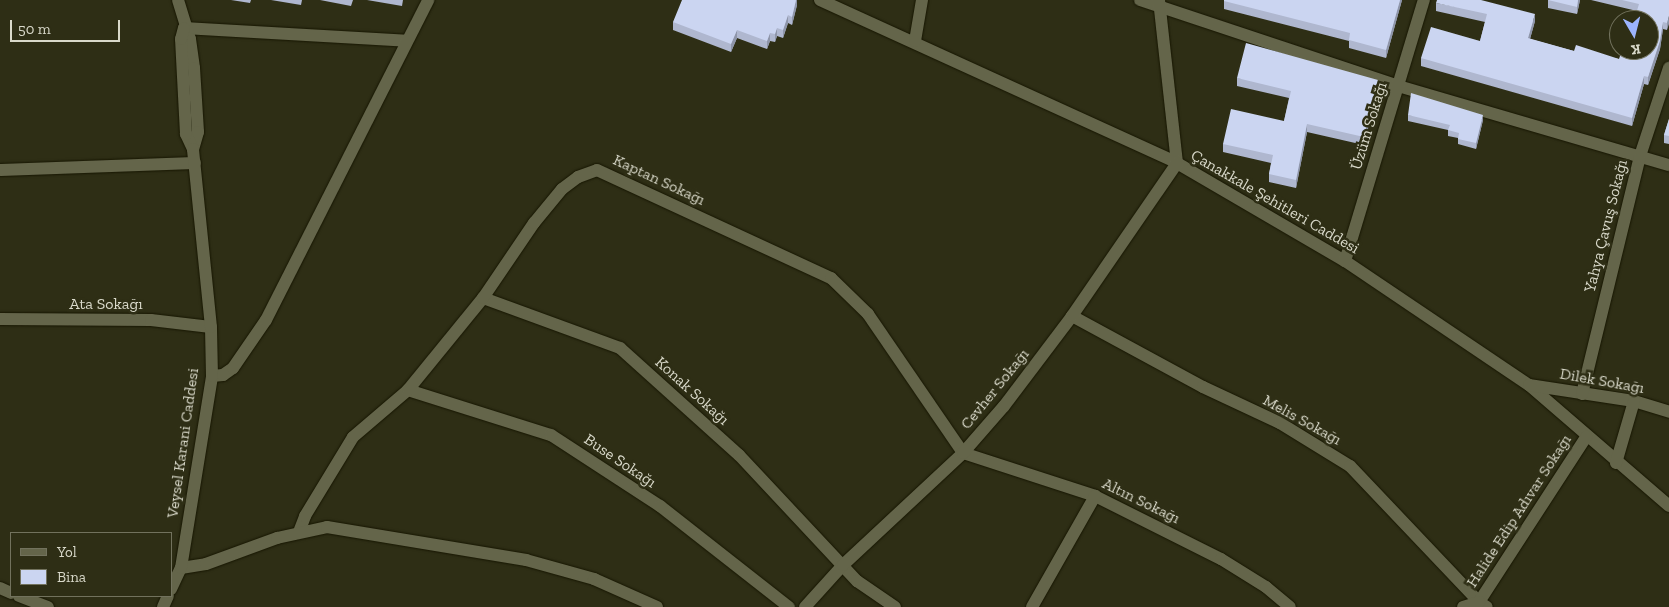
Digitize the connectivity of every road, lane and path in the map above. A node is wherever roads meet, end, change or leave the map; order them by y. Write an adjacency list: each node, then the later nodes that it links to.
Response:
1 (178, 0): 8 (street, Veysel Karani Caddesi)
2 (428, 0): 9 (street)
3 (820, 0): 10 (street, Çanakkale Şehitleri Caddesi)
4 (922, 0): 10 (street)
5 (1140, 0): 7 (street)
6 (1424, 0): 12 (street, Üzüm Sokağı)
7 (1159, 3): 12 (street); 15 (street)
8 (184, 28): 9 (street); 14 (street, Veysel Karani Caddesi)
9 (406, 41): 23 (street)
10 (915, 41): 15 (street, Çanakkale Şehitleri Caddesi)
11 (1669, 68): 13 (street, Yahya Çavuş Sokağı)
12 (1398, 86): 13 (street); 18 (street, Üzüm Sokağı)
13 (1640, 156): 16 (street); 26 (street, Yahya Çavuş Sokağı)
14 (195, 163): 17 (street); 22 (street, Veysel Karani Caddesi)
15 (1177, 163): 18 (street, Çanakkale Şehitleri Caddesi); 20 (street, Cevher Sokağı)
16 (1669, 165)
17 (0, 170)
18 (1345, 261): 24 (street, Çanakkale Şehitleri Caddesi)
19 (483, 298): 25 (street, Kaptan Sokağı); 30 (street, Kaptan Sokağı); 35 (street, Konak Sokağı)
20 (1072, 316): 30 (street, Cevher Sokağı); 39 (street, Melis Sokağı)
21 (0, 319): 22 (street, Ata Sokağı)
22 (211, 327): 23 (street, Veysel Karani Caddesi)
23 (212, 376): 36 (street, Veysel Karani Caddesi)
24 (1529, 385): 26 (street, Dilek Sokağı); 29 (street, Çanakkale Şehitleri Caddesi)
25 (408, 390): 34 (street, Kaptan Sokağı); 42 (street, Buse Sokağı)
26 (1582, 394): 27 (street, Dilek Sokağı)
27 (1634, 401): 28 (street, Dilek Sokağı); 31 (street)
28 (1669, 412)
29 (1586, 436): 31 (street, Çanakkale Şehitleri Caddesi); 39 (street, Halide Edip Adıvar Sokağı)
30 (963, 453): 32 (street, Altın Sokağı); 35 (street, Cevher Sokağı)
31 (1616, 463): 33 (street, Çanakkale Şehitleri Caddesi)
32 (1095, 496): 45 (street); 46 (street, Altın Sokağı)
33 (1669, 506)
34 (299, 532): 36 (street); 41 (street)
35 (843, 565): 43 (street, Cevher Sokağı); 44 (street, Konak Sokağı)
36 (181, 568): 37 (street, Veysel Karani Caddesi)
37 (172, 587)
38 (22, 597): 40 (street)
39 (1482, 605): 47 (street)
40 (48, 607)
41 (656, 607)
42 (788, 607)
43 (805, 607)
44 (895, 607)
45 (1032, 607)
46 (1290, 607)
47 (1463, 607)

